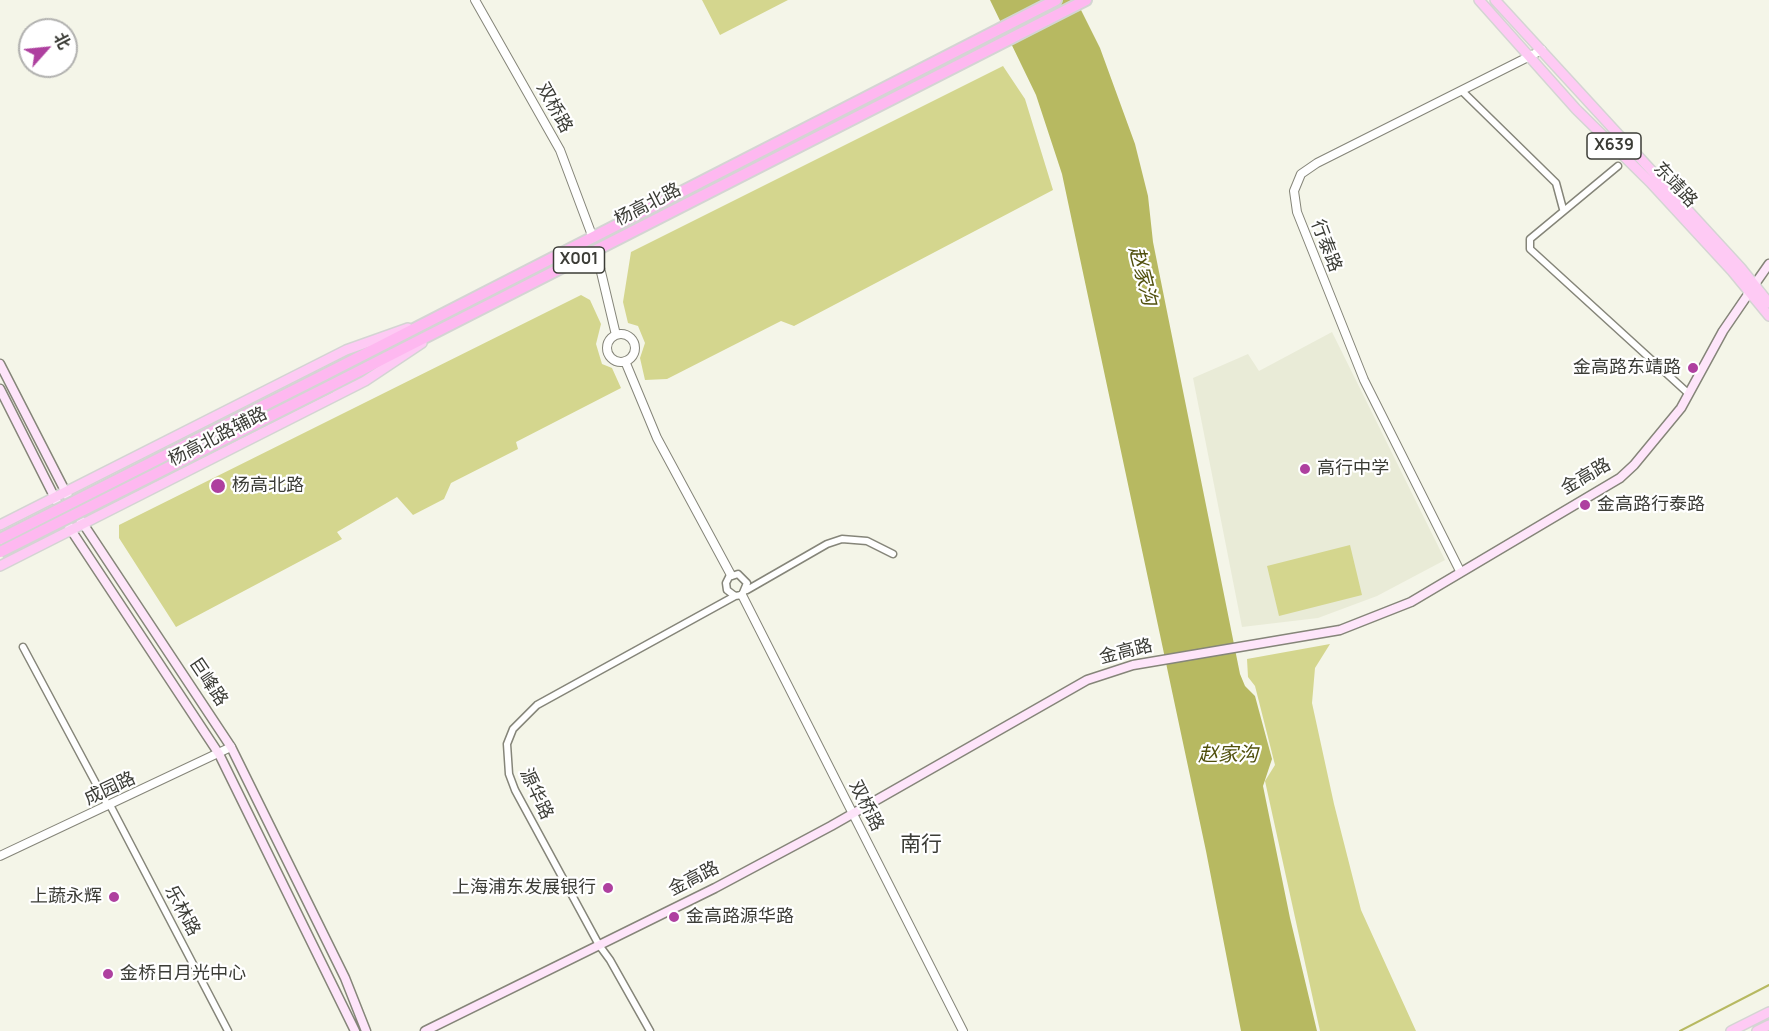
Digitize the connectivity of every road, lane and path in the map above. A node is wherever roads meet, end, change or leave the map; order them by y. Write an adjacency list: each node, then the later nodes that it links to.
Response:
1 (475, 0): 13 (street, 双桥路)
2 (1086, 0): 7 (highway, 杨高北路 / X001)
3 (1095, 0): 7 (main road, X001)
4 (1479, 0): 9 (main road, 东靖路 / X639)
5 (1495, 0): 8 (main road, 东靖路 / X639)
6 (1054, 1): 13 (highway, 杨高北路 / X001)
7 (1056, 15): 14 (highway, 杨高北路 / X001)
8 (1542, 50): 9 (street, 行泰路); 16 (main road, 东靖路 / X639)
9 (1528, 57): 10 (street, 行泰路); 17 (main road, 东靖路 / X639)
10 (1462, 91): 12 (street); 36 (street, 行泰路)
11 (1618, 166): 12 (street)
12 (1563, 209): 26 (street)
13 (593, 238): 19 (highway, 杨高北路 / X001)
14 (596, 251): 21 (highway, 杨高北路 / X001); 22 (street)
15 (1769, 264): 16 (main road, 金高路)
16 (1755, 284): 17 (street, 金高路); 18 (main road, 东靖路 / X639)
17 (1749, 293): 20 (main road, 东靖路 / X639); 26 (main road, 金高路)
18 (1769, 303)
19 (438, 316): 27 (main road, 杨高北路辅路 / X001); 32 (highway, 杨高北路 / X001, bridge)
20 (1769, 316)
21 (445, 328): 29 (main road, 杨高北路辅路 / X001); 33 (highway, 杨高北路 / X001, bridge)
22 (616, 334): 23 (street); 23 (street)
23 (625, 361): 37 (street)
24 (0, 364): 27 (main road, 巨峰路)
25 (0, 389): 28 (main road, 巨峰路)
26 (1689, 394): 36 (main road, 金高路)
27 (66, 492): 28 (main road, 杨高北路辅路 / X001); 29 (main road, 巨峰路)
28 (54, 497): 30 (main road, 杨高北路辅路 / X001); 31 (main road, 巨峰路)
29 (83, 524): 31 (main road, 杨高北路辅路 / X001); 40 (main road, 巨峰路)
30 (0, 525)
31 (70, 530): 35 (main road, 杨高北路辅路 / X001); 41 (main road, 巨峰路)
32 (0, 539)
33 (0, 552)
34 (893, 554): 38 (street, 源华路)
35 (0, 566)
36 (1460, 571): 43 (main road, 金高路)
37 (731, 575): 38 (street); 38 (street)
38 (741, 594): 43 (street, 双桥路); 45 (street, 源华路)
39 (23, 647): 42 (street, 乐林路)
40 (231, 747): 41 (street, 成园路); 50 (main road, 巨峰路)
41 (219, 754): 42 (street, 成园路); 49 (main road, 巨峰路)
42 (109, 806): 44 (street, 成园路); 48 (street, 乐林路)
43 (852, 813): 45 (main road, 金高路); 53 (street, 双桥路)
44 (0, 856)
45 (599, 945): 51 (main road, 金高路); 52 (street, 源华路)
46 (1769, 1012): 54 (main road)
47 (1769, 1025): 55 (main road)
48 (228, 1031)
49 (355, 1031)
50 (366, 1031)
51 (425, 1031)
52 (650, 1031)
53 (963, 1031)
54 (1731, 1031)
55 (1757, 1031)

